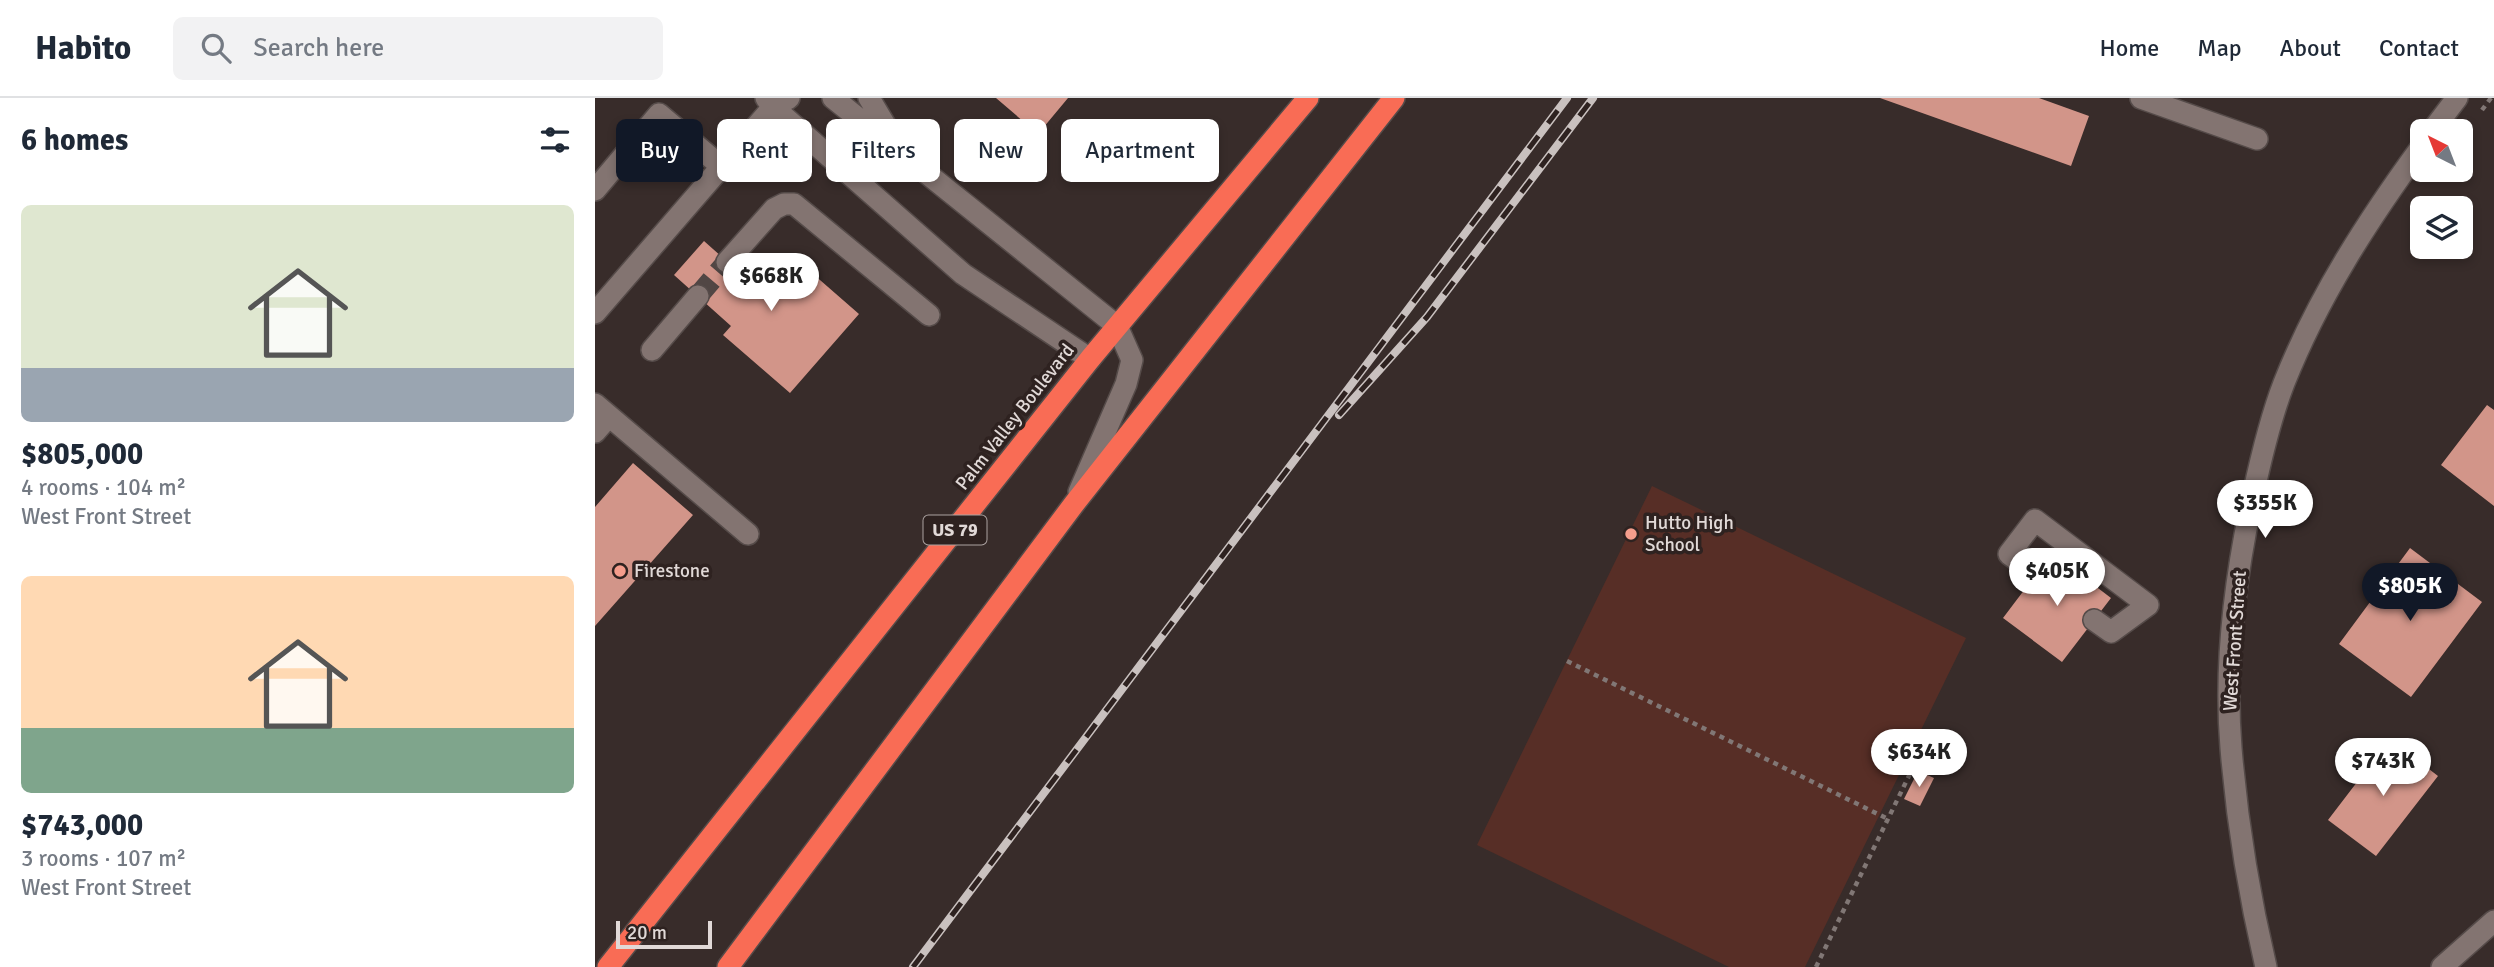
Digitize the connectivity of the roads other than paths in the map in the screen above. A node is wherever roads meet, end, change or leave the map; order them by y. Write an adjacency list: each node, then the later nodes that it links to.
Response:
1 (833, 98): 9 (street)
2 (869, 98): 10 (street)
3 (1308, 98): 22 (highway, Palm Valley Boulevard / US 79)
4 (1394, 98): 27 (highway)
5 (2141, 98): 12 (street)
6 (2457, 98): 11 (street)
7 (776, 101): 8 (street); 24 (street)
8 (761, 119)
9 (859, 119)
10 (881, 119)
11 (2441, 119)
12 (2257, 139)
13 (2410, 162): 34 (street, West Front Street)
14 (717, 163): 17 (street)
15 (717, 173): 20 (street)
16 (937, 182): 22 (street)
17 (595, 190)
18 (727, 262): 21 (street)
19 (698, 296): 23 (street)
20 (595, 313)
21 (929, 315)
22 (1117, 326): 24 (highway, Palm Valley Boulevard / US 79); 27 (street)
23 (652, 350)
24 (1090, 359): 32 (highway, Palm Valley Boulevard / US 79)
25 (602, 410): 26 (street); 28 (street)
26 (595, 432)
27 (1074, 503): 33 (highway)
28 (748, 534)
29 (2036, 574): 30 (street)
30 (2094, 620)
31 (2494, 921): 35 (street)
32 (608, 967)
33 (728, 967)
34 (2265, 967)
35 (2442, 967)

